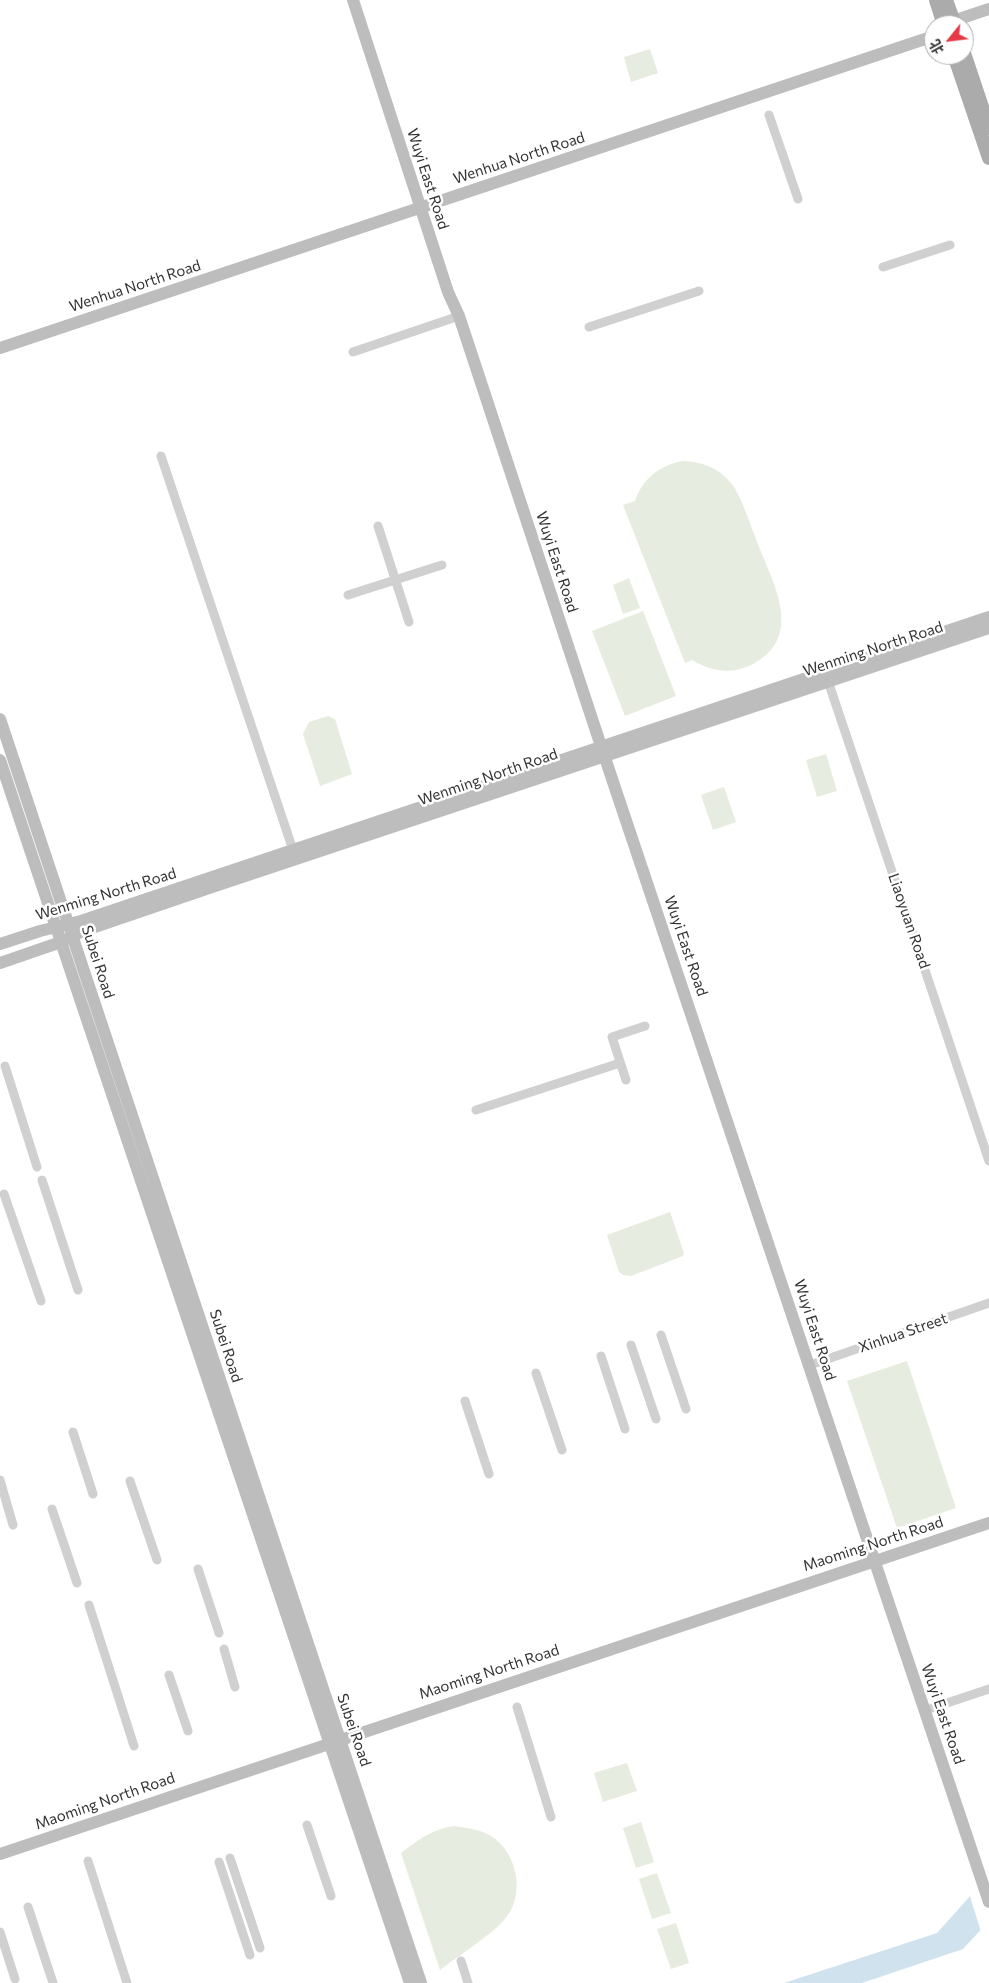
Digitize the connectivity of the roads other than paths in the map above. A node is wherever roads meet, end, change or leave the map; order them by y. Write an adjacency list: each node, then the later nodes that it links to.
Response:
1 (353, 0): 19 (street, Wuyi East Road)
2 (362, 0): 19 (street, Wuyi East Road)
3 (936, 0): 6 (main road)
4 (946, 0): 7 (main road)
5 (989, 9): 8 (street)
6 (943, 15)
7 (947, 15)
8 (974, 15)
9 (989, 18): 10 (street)
10 (974, 21)
11 (924, 33): 19 (street, Wenhua North Road)
12 (924, 39): 19 (street, Wenhua North Road)
13 (957, 65): 17 (main road)
14 (968, 65): 16 (main road)
15 (768, 115): 18 (street)
16 (989, 128)
17 (989, 158)
18 (798, 199)
19 (424, 203): 23 (street, Wuyi East Road); 25 (street, Wenhua North Road); 26 (street, Wenhua North Road); 38 (street, Wuyi East Road)
20 (950, 245): 21 (street)
21 (883, 267)
22 (699, 291): 24 (street)
23 (459, 316): 27 (street); 38 (street, Wuyi East Road)
24 (589, 327)
25 (0, 340)
26 (0, 348)
27 (354, 352)
28 (162, 456): 40 (street)
29 (378, 526): 31 (street)
30 (442, 564): 31 (street)
31 (395, 580): 32 (street); 34 (street)
32 (348, 595)
33 (989, 617): 38 (street, Wenming North Road)
34 (409, 622)
35 (989, 628): 36 (street, Wenming North Road)
36 (828, 681): 38 (street, Wenming North Road); 49 (street, Liaoyuan Road)
37 (0, 719): 41 (street, Subei Road)
38 (607, 749): 40 (street, Wenming North Road); 41 (street, Wenming North Road); 59 (street, Wuyi East Road); 75 (street, Wuyi East Road)
39 (0, 760): 41 (street, Subei Road)
40 (293, 850): 41 (street, Wenming North Road)
41 (64, 933): 42 (street, Wenming North Road); 43 (street, Wenming North Road); 87 (street, Subei Road)
42 (0, 944)
43 (0, 963)
44 (645, 1026): 45 (street)
45 (620, 1063): 47 (street); 48 (street)
46 (5, 1066): 50 (street)
47 (626, 1080)
48 (476, 1110)
49 (989, 1161)
50 (38, 1167)
51 (42, 1180): 53 (street)
52 (4, 1194): 54 (street)
53 (78, 1290)
54 (41, 1301)
55 (989, 1303): 59 (street, Xinhua Street)
56 (661, 1335): 62 (street)
57 (632, 1345): 63 (street)
58 (601, 1356): 64 (street)
59 (816, 1363): 75 (street, Wuyi East Road)
60 (536, 1373): 66 (street)
61 (465, 1401): 67 (street)
62 (686, 1409)
63 (656, 1419)
64 (625, 1429)
65 (73, 1432): 70 (street)
66 (562, 1450)
67 (489, 1474)
68 (0, 1480): 73 (street)
69 (130, 1481): 74 (street)
70 (93, 1494)
71 (52, 1509): 77 (street)
72 (989, 1523): 75 (street, Maoming North Road)
73 (13, 1525)
74 (157, 1560)
75 (878, 1560): 85 (street, Wuyi East Road); 87 (street, Maoming North Road); 95 (street, Wuyi East Road)
76 (198, 1569): 79 (street)
77 (77, 1583)
78 (89, 1605): 88 (street)
79 (219, 1633)
80 (224, 1649): 82 (street)
81 (169, 1675): 86 (street)
82 (236, 1687)
83 (989, 1689): 85 (street)
84 (517, 1707): 89 (street)
85 (932, 1708): 95 (street, Wuyi East Road)
86 (188, 1731)
87 (334, 1741): 91 (street, Maoming North Road); 106 (street, Subei Road); 107 (street, Subei Road)
88 (134, 1746)
89 (551, 1817)
90 (307, 1825): 96 (street)
91 (0, 1854)
92 (230, 1858): 100 (street)
93 (88, 1861): 105 (street)
94 (219, 1862): 101 (street)
95 (984, 1874): 97 (street, Wuyi East Road)
96 (331, 1896)
97 (989, 1902)
98 (28, 1907): 104 (street)
99 (0, 1932): 103 (street)
100 (260, 1948)
101 (250, 1956)
102 (461, 1961): 108 (street)
103 (14, 1980)
104 (53, 1983)
105 (128, 1983)
106 (410, 1983)
107 (421, 1983)
108 (468, 1983)

